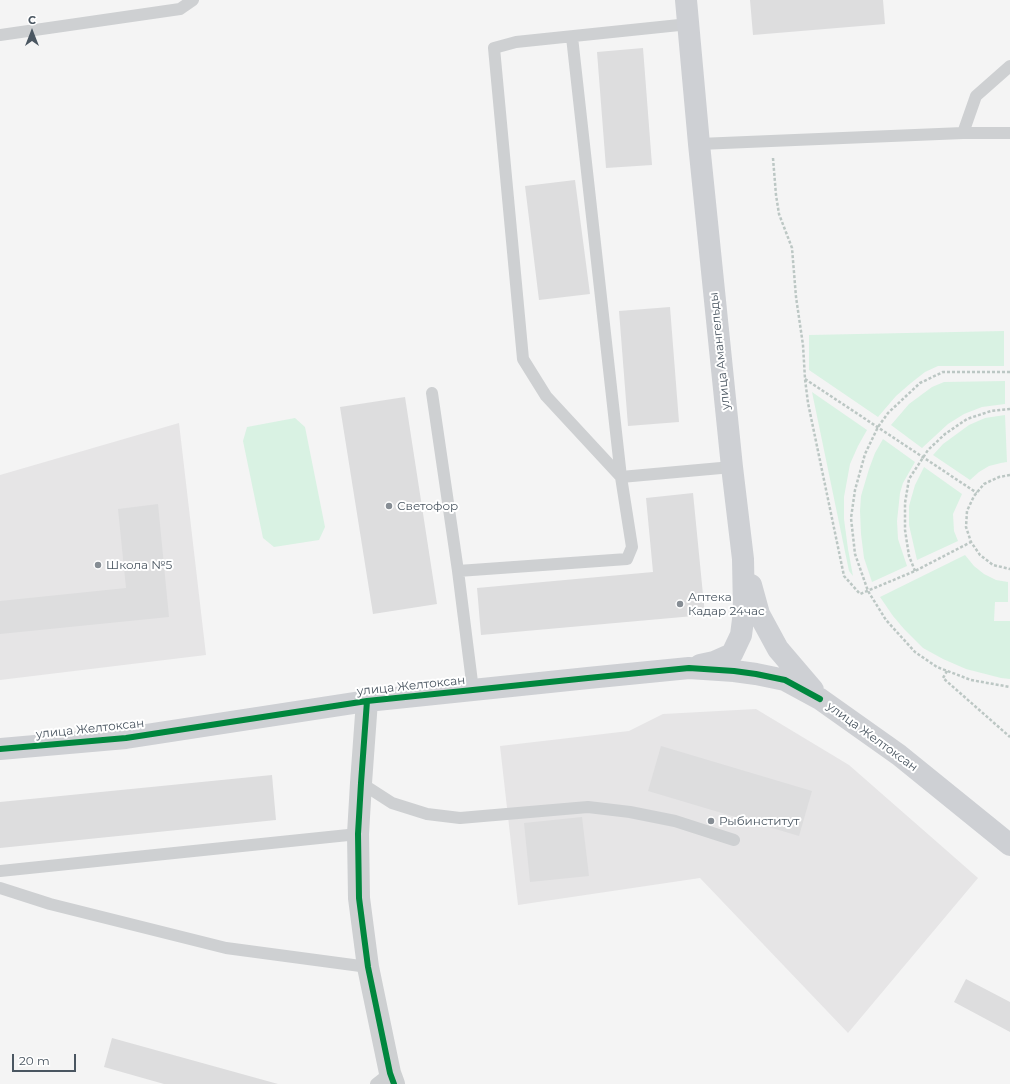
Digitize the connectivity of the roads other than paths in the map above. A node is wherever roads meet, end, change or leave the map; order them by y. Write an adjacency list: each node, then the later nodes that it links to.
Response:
1 (193, 0): 4 (lane)
2 (686, 0): 3 (street, улица Амангельды)
3 (688, 24): 5 (lane); 9 (street, улица Амангельды)
4 (0, 35)
5 (572, 37): 12 (lane); 12 (lane)
6 (1010, 66): 7 (lane)
7 (963, 133): 8 (lane); 9 (lane)
8 (1010, 133)
9 (699, 144): 11 (street, улица Амангельды)
10 (432, 393): 14 (lane)
11 (732, 467): 12 (lane); 13 (street, улица Амангельды)
12 (621, 477): 14 (lane)
13 (743, 559): 15 (street, улица Амангельды); 17 (street)
14 (458, 571): 16 (lane)
15 (689, 668): 16 (street, улица Желтоксан); 17 (street, улица Желтоксан)
16 (473, 690): 18 (street, улица Желтоксан)
17 (820, 699): 23 (street, улица Желтоксан)
18 (367, 701): 19 (street, улица Желтоксан); 20 (street)
19 (0, 749)
20 (361, 783): 21 (street); 22 (lane)
21 (358, 834): 24 (lane); 26 (street)
22 (734, 840)
23 (1010, 845)
24 (0, 871)
25 (0, 888): 26 (lane)
26 (368, 967): 27 (street)
27 (387, 1080)

